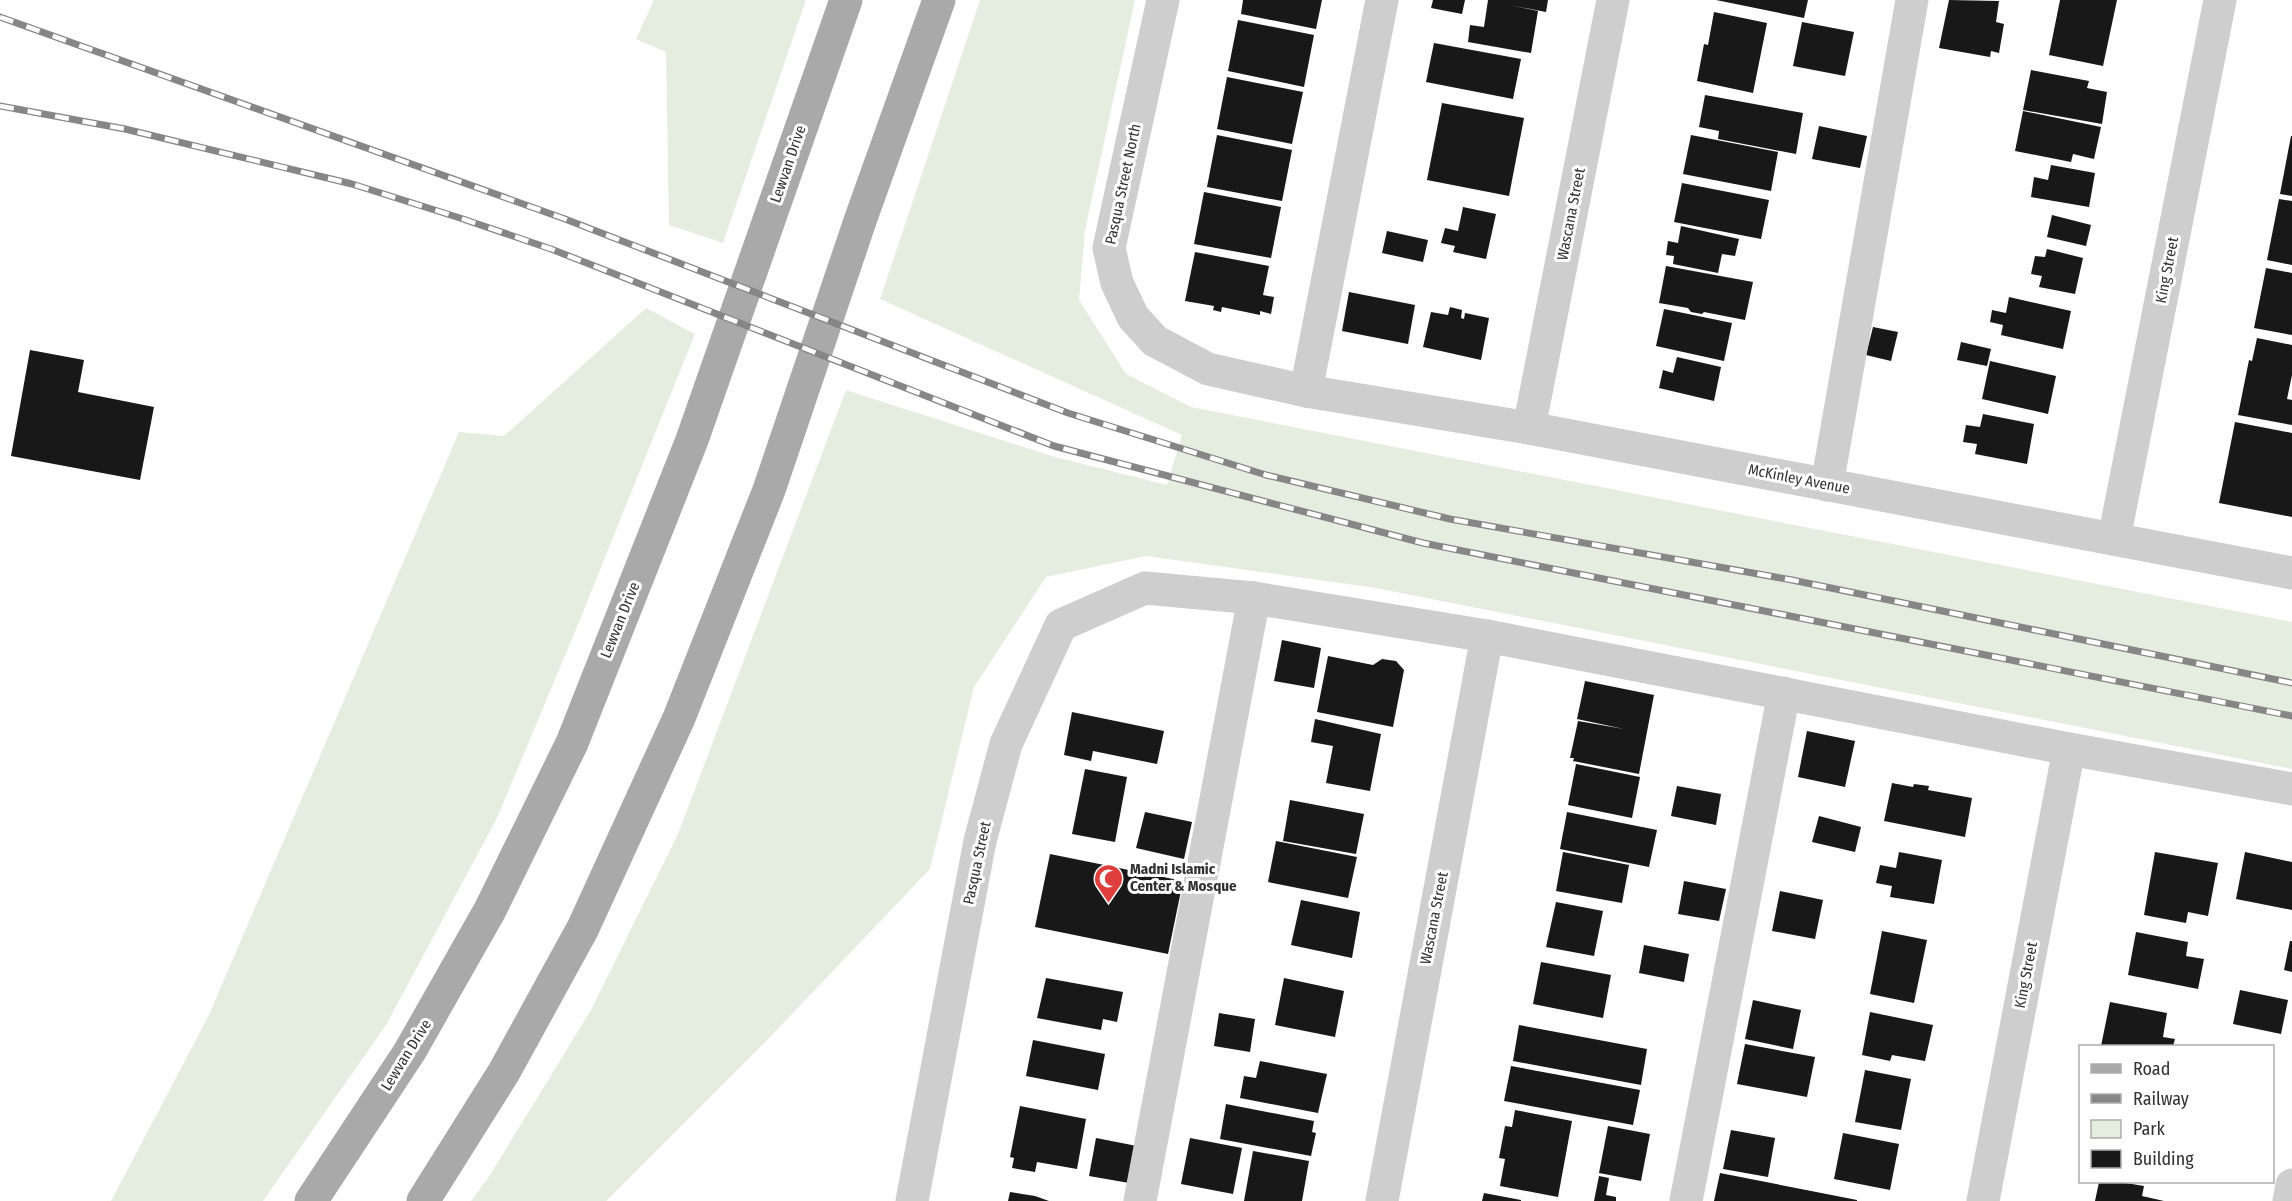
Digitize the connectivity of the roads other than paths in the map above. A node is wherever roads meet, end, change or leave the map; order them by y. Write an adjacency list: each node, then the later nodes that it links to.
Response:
1 (846, 0): 19 (main road, Lewvan Drive)
2 (939, 0): 20 (main road)
3 (1163, 0): 8 (street, Pasqua Street North)
4 (1382, 0): 8 (street)
5 (1613, 0): 9 (street, Wascana Street)
6 (1912, 0): 10 (street)
7 (2220, 0): 11 (street, King Street)
8 (1306, 390): 9 (street, McKinley Avenue)
9 (1529, 428): 10 (street, McKinley Avenue)
10 (1827, 485): 11 (street, McKinley Avenue)
11 (2114, 539): 12 (street, McKinley Avenue)
12 (2292, 573)
13 (1254, 598): 14 (street); 21 (street, Pasqua Street); 22 (street)
14 (1487, 636): 15 (street); 23 (street, Wascana Street)
15 (1784, 693): 16 (street); 24 (street)
16 (2069, 749): 17 (street); 25 (street, King Street)
17 (2292, 789)
18 (2292, 1185): 26 (street)
19 (311, 1201)
20 (423, 1201)
21 (912, 1201)
22 (1140, 1201)
23 (1382, 1201)
24 (1686, 1201)
25 (1983, 1201)
26 (2289, 1201)

